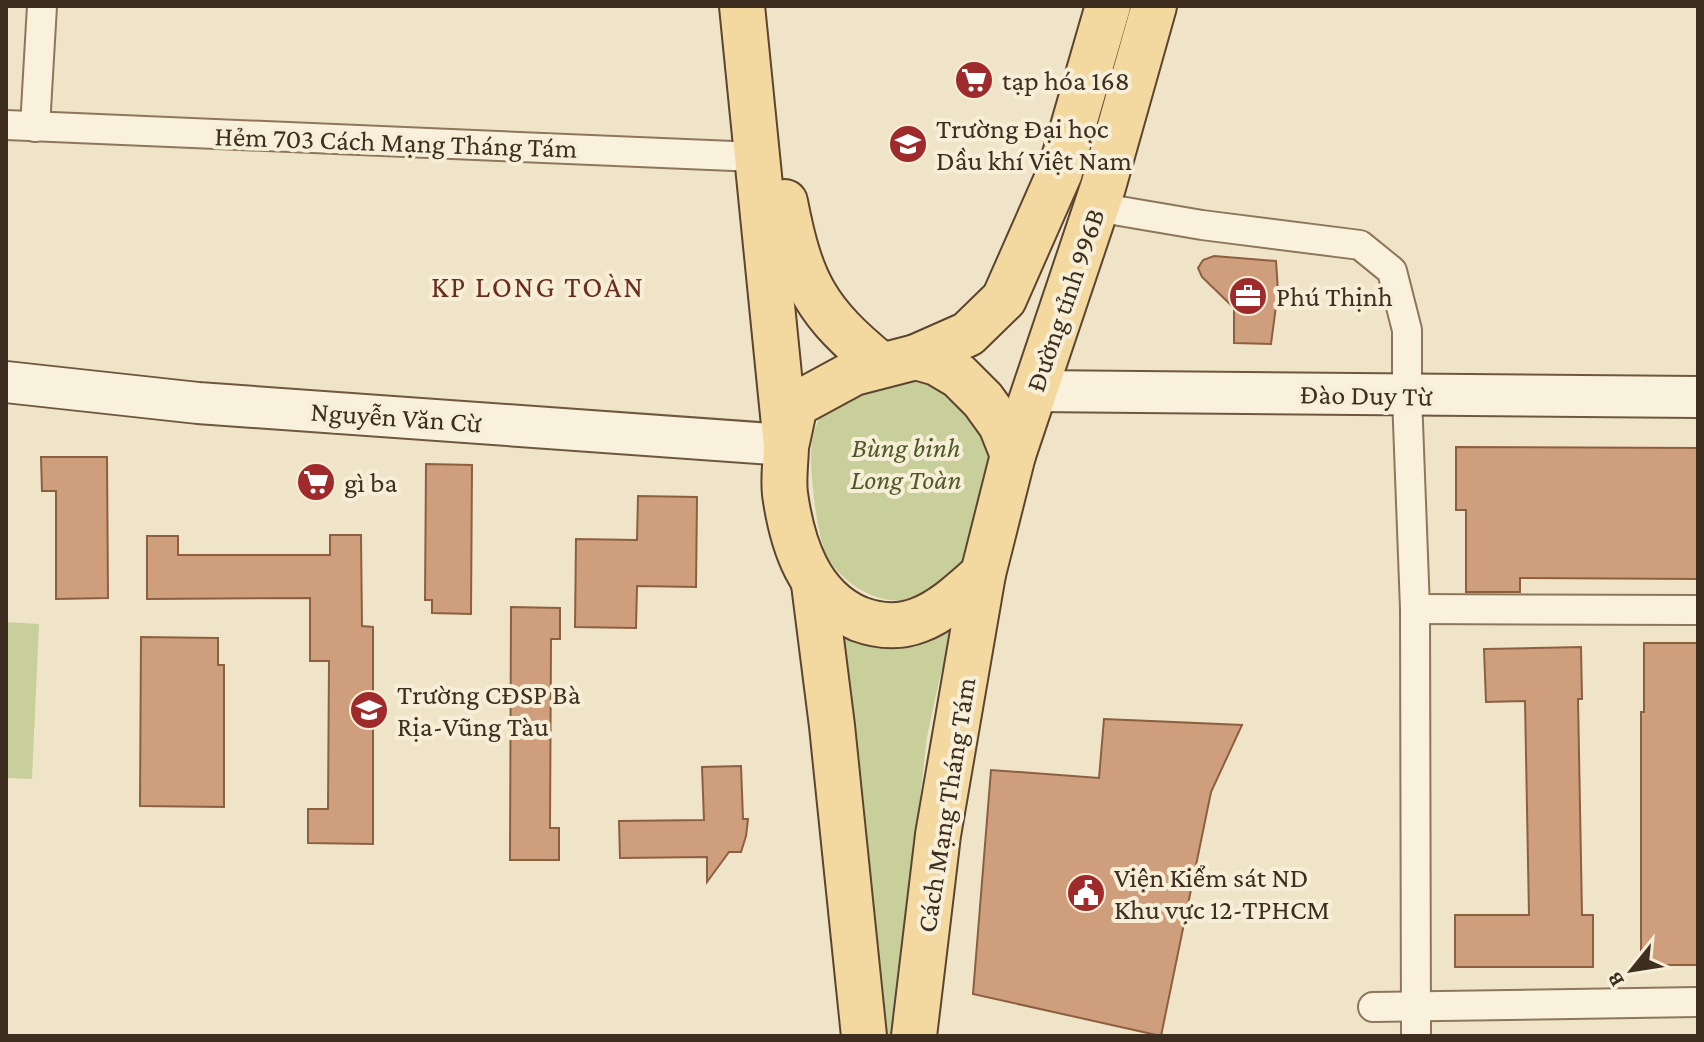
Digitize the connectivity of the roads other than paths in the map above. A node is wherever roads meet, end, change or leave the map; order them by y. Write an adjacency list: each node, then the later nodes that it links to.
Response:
1 (42, 6): 6 (street)
2 (1108, 6): 8 (main road, Đường tỉnh 996B)
3 (1154, 6): 9 (main road, Đường tỉnh 996B)
4 (745, 27): 7 (main road); 10 (main road)
5 (6, 125): 6 (street, Hẻm 703 Cách Mạng Tháng Tám)
6 (35, 127): 7 (street, Hẻm 703 Cách Mạng Tháng Tám)
7 (757, 157): 15 (main road)
8 (1060, 172): 9 (main road); 10 (main road, Đường tỉnh 996B)
9 (1100, 197): 12 (main road, Đường tỉnh 996B); 13 (street)
10 (898, 361): 15 (main road); 16 (main road)
11 (6, 382): 15 (main road, Nguyễn Văn Cừ)
12 (1034, 391): 13 (main road, Đào Duy Từ); 16 (main road, Đường tỉnh 996B)
13 (1407, 396): 14 (main road, Đào Duy Từ); 19 (street)
14 (1698, 397)
15 (790, 425): 18 (main road)
16 (1013, 455): 17 (main road)
17 (983, 574): 18 (main road); 25 (main road, Cách Mạng Tháng Tám)
18 (814, 584): 24 (main road)
19 (1415, 609): 20 (street); 22 (street)
20 (1698, 610)
21 (1698, 1002): 22 (street)
22 (1415, 1006): 23 (street); 26 (street)
23 (1373, 1007)
24 (864, 1036)
25 (914, 1036)
26 (1416, 1036)

